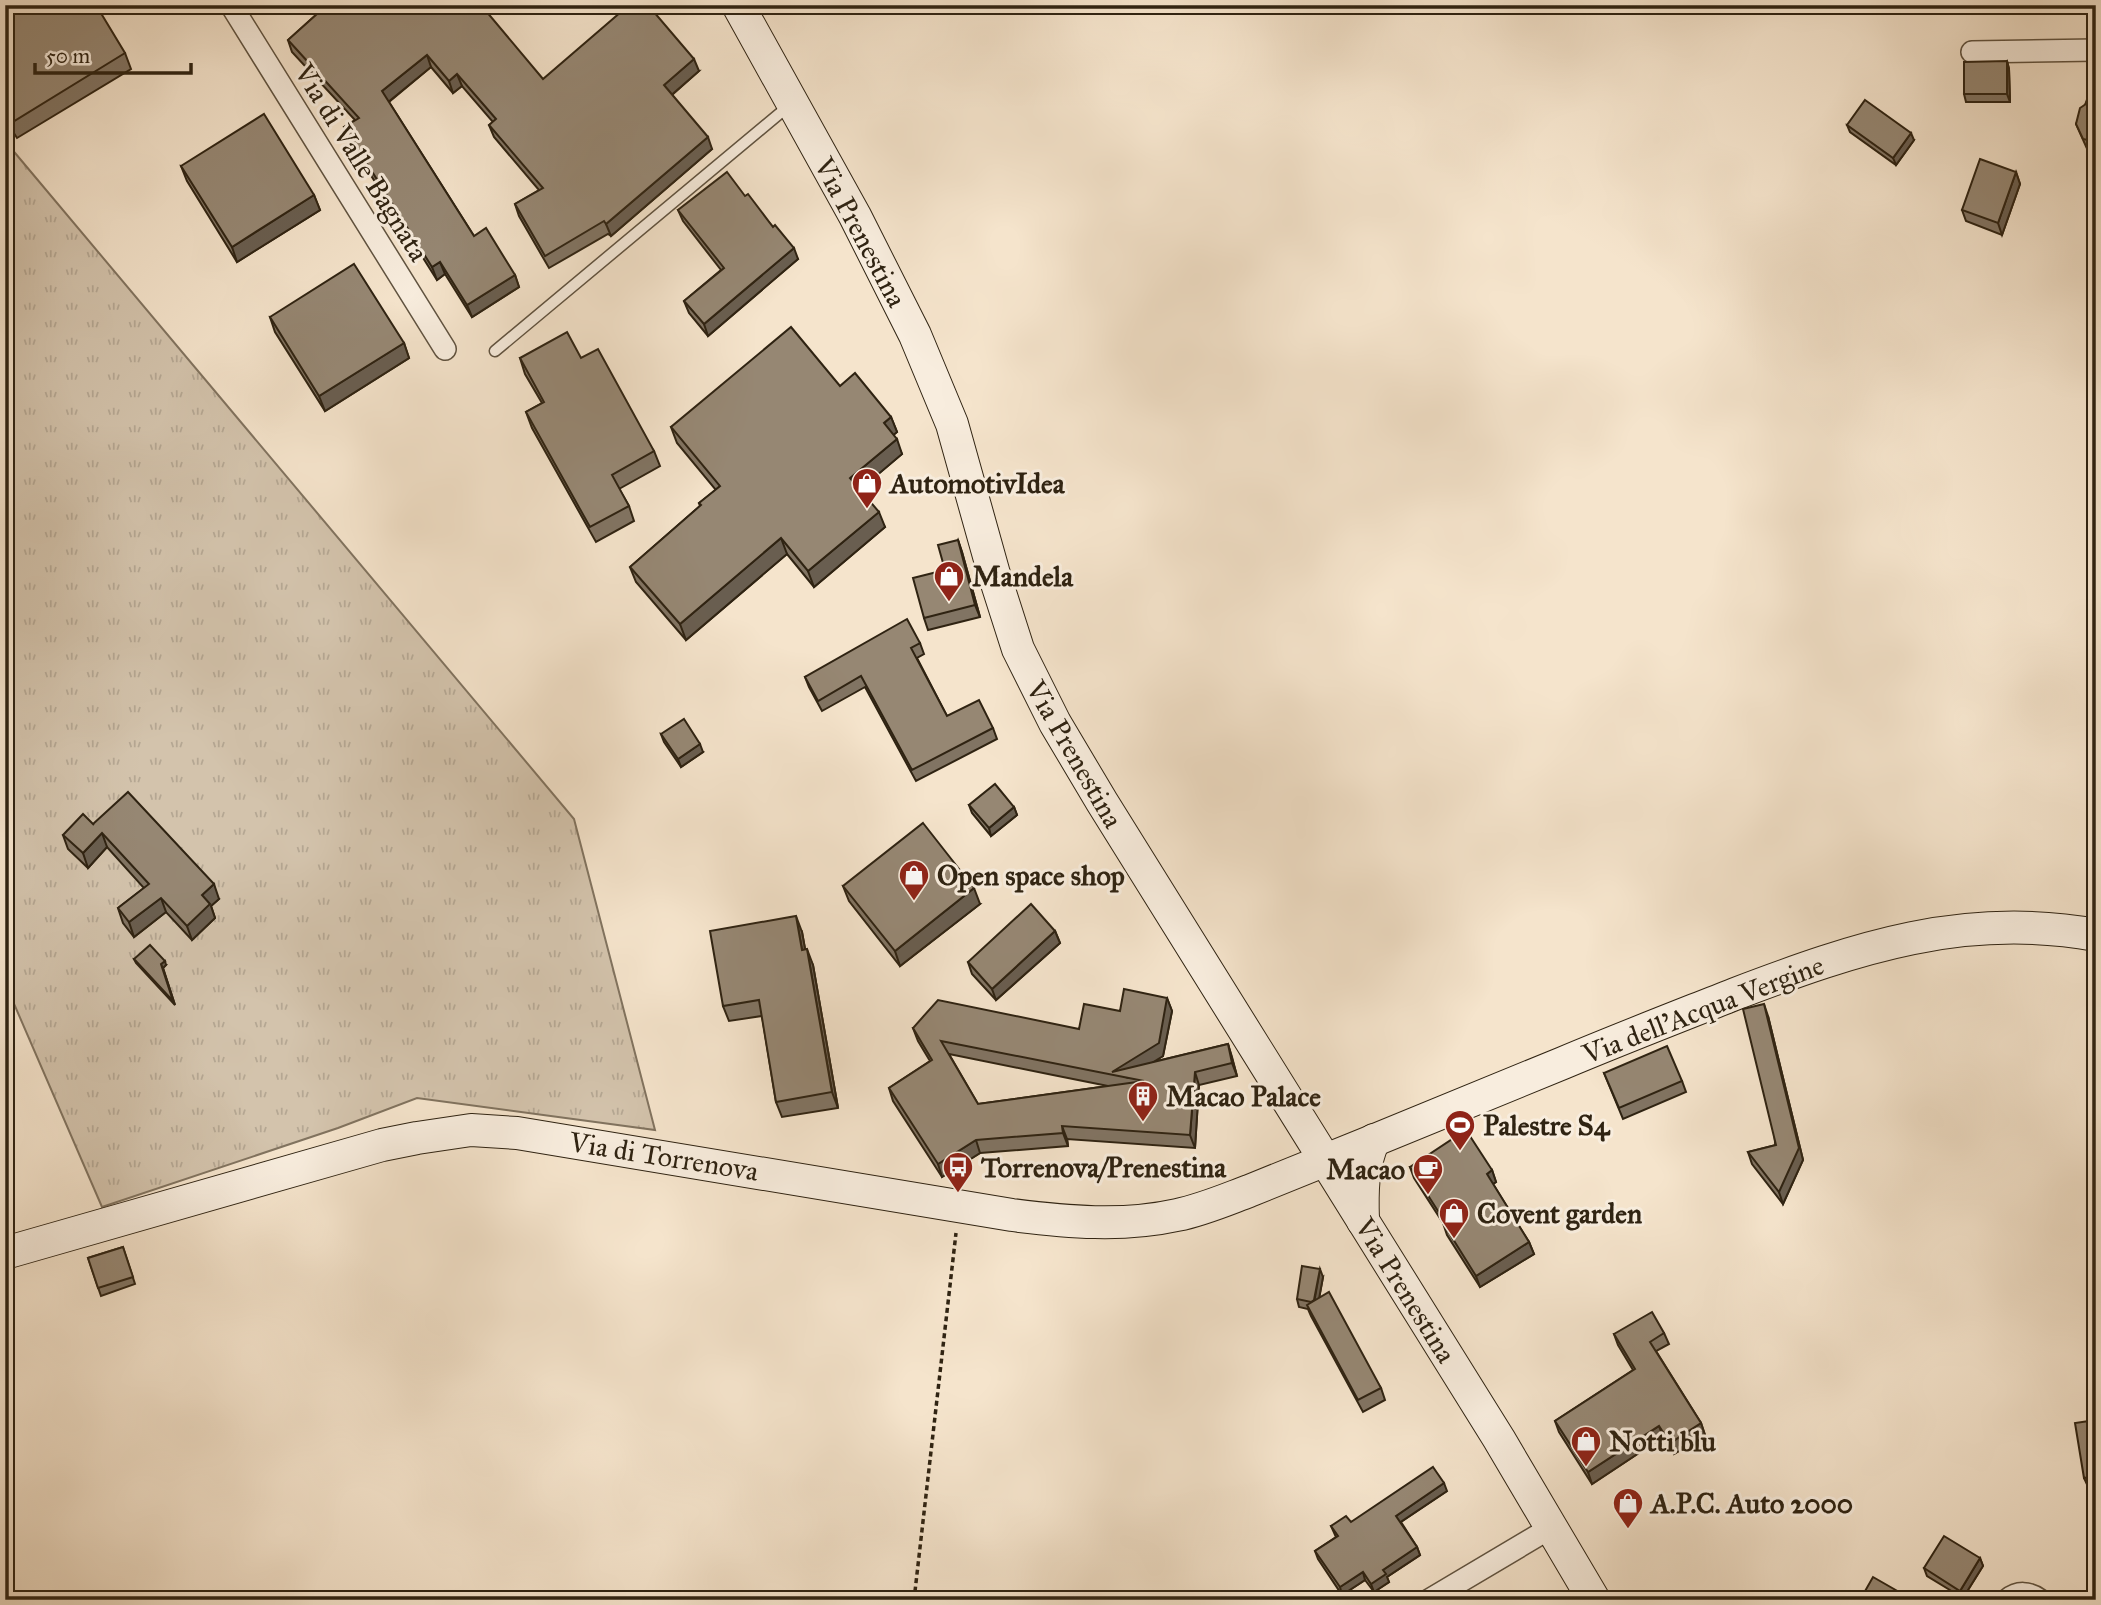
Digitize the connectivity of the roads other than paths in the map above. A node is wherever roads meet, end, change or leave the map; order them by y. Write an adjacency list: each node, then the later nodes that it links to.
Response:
1 (232, 5): 6 (street, Via di Valle Bagnata)
2 (738, 5): 5 (street, Via Prenestina)
3 (2096, 50): 4 (street)
4 (1972, 52)
5 (792, 103): 7 (lane); 10 (street, Via Prenestina)
6 (445, 349)
7 (495, 351)
8 (2096, 935): 9 (street, Via dell'Acqua Vergine)
9 (1374, 1140): 10 (street, Via dell'Acqua Vergine); 11 (street)
10 (1325, 1159): 11 (street, Via Prenestina); 12 (street, Via di Torrenova)
11 (1363, 1222): 13 (street, Via Prenestina)
12 (5, 1253)
13 (1552, 1527): 14 (street); 15 (street, Via Prenestina)
14 (1430, 1600)
15 (1594, 1600)
16 (2007, 1600): 17 (street)
17 (2040, 1600)

